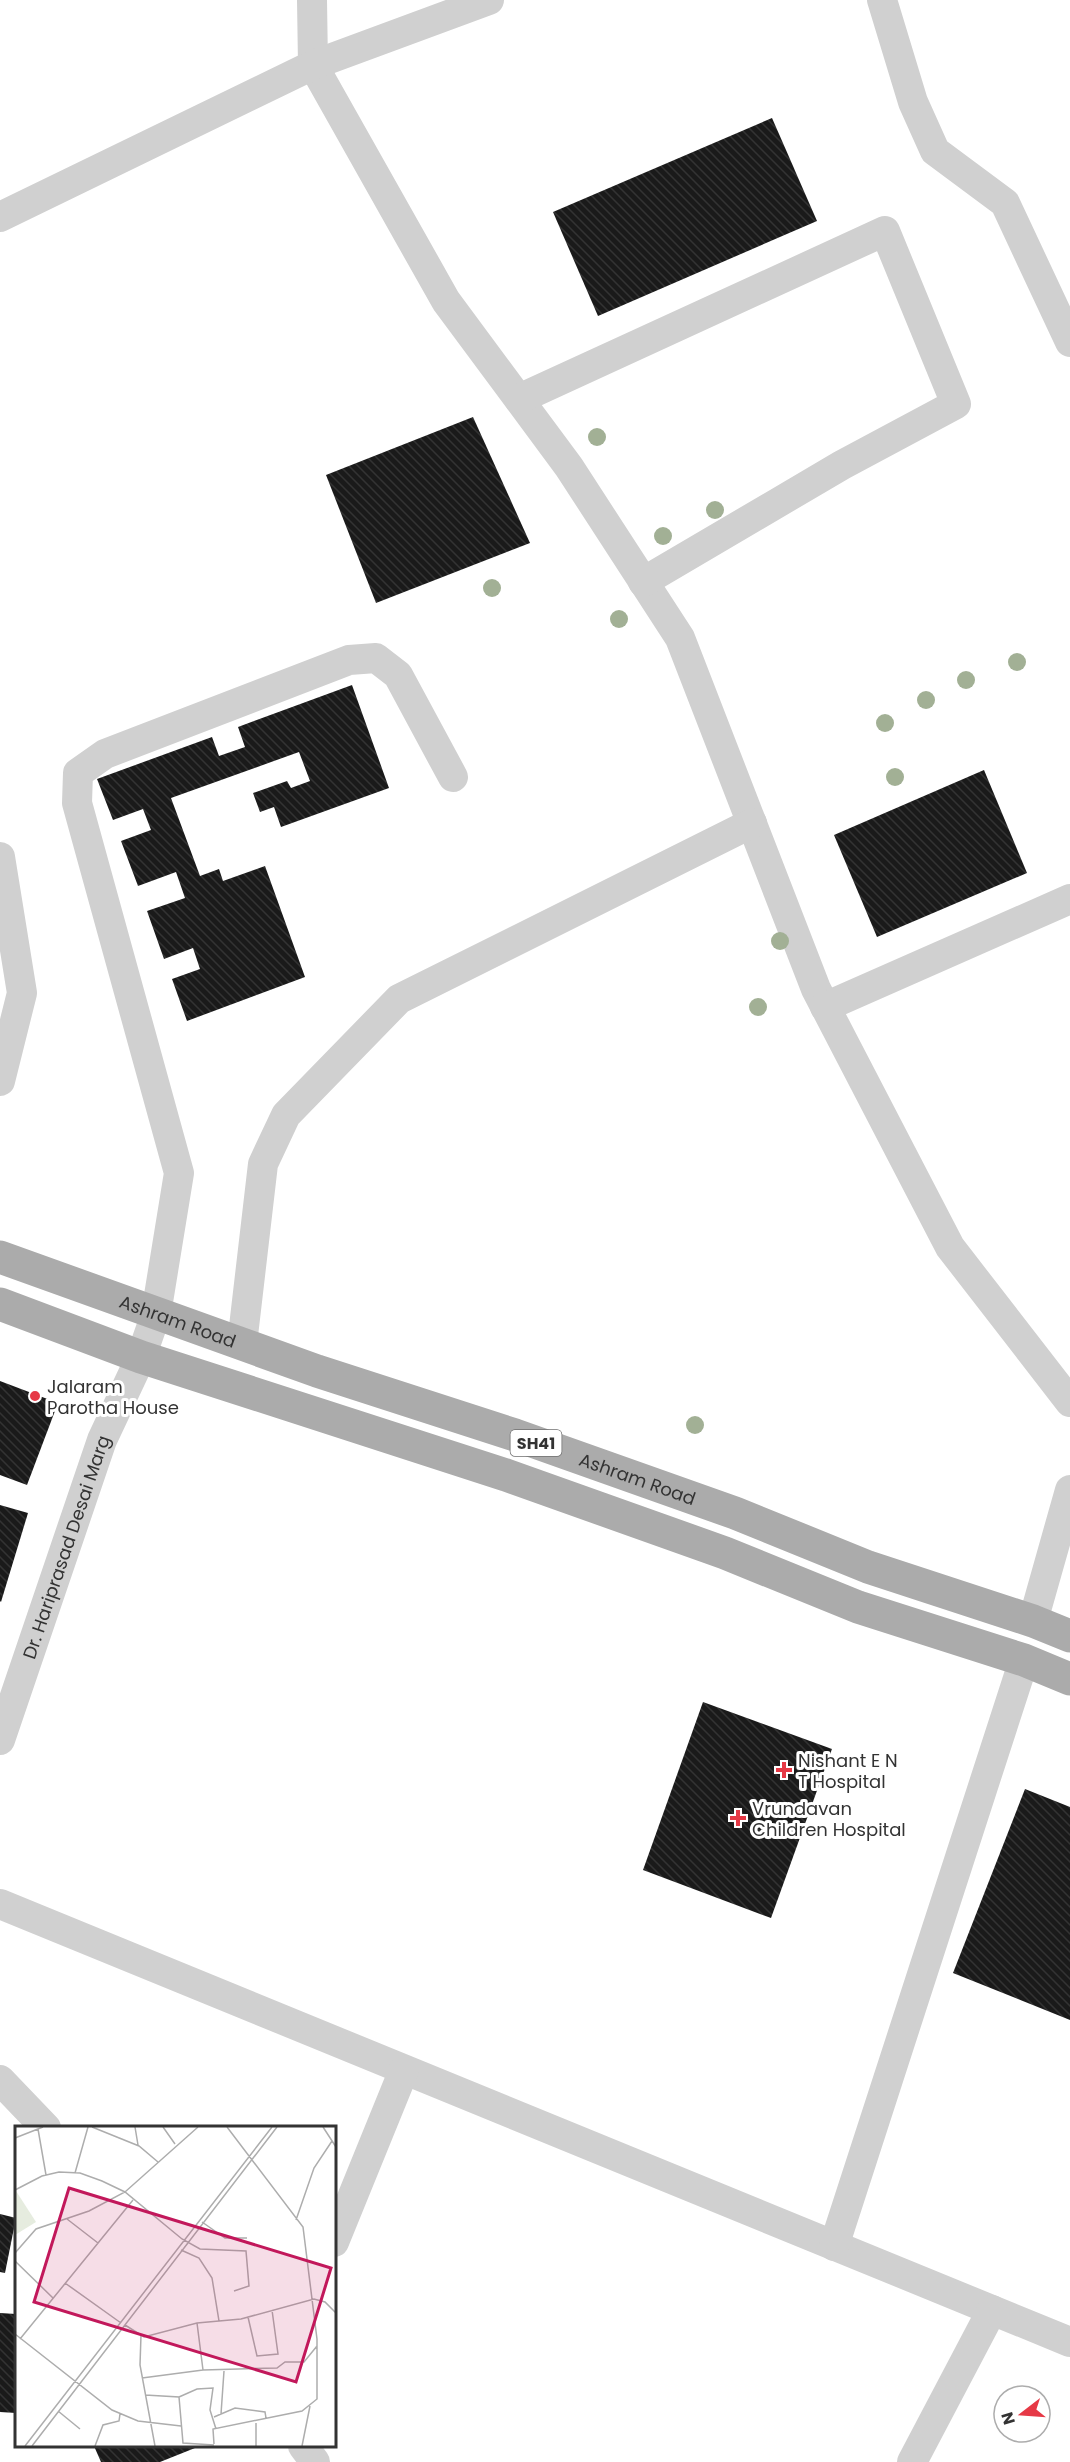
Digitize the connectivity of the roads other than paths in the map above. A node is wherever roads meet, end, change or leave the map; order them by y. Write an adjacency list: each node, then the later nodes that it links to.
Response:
1 (312, 0): 4 (street)
2 (489, 0): 4 (street)
3 (882, 0): 6 (street)
4 (313, 65): 5 (street); 7 (street)
5 (0, 217)
6 (1070, 342)
7 (519, 399): 8 (street); 8 (street)
8 (643, 582): 10 (street)
9 (453, 777): 17 (street, Dr. Hariprasad Desai Marg)
10 (752, 823): 13 (street); 18 (street)
11 (0, 857): 14 (street)
12 (1070, 899): 13 (street)
13 (825, 1007): 20 (street)
14 (0, 1081)
15 (0, 1257): 17 (main road, Ashram Road / SH41)
16 (0, 1304): 19 (main road)
17 (156, 1314): 18 (main road, Ashram Road / SH41); 19 (street, Dr. Hariprasad Desai Marg)
18 (242, 1344): 22 (main road, Ashram Road / SH41)
19 (141, 1356): 24 (main road); 26 (street, Dr. Hariprasad Desai Marg)
20 (1070, 1402)
21 (1070, 1490): 22 (street)
22 (1033, 1621): 23 (main road, Ashram Road / SH41)
23 (1070, 1636)
24 (1024, 1660): 25 (main road); 32 (street)
25 (1070, 1679)
26 (0, 1740)
27 (0, 1904): 28 (street)
28 (404, 2070): 31 (street); 32 (street)
29 (0, 2080): 30 (street)
30 (45, 2126)
31 (336, 2237)
32 (834, 2246): 33 (street)
33 (992, 2310): 34 (street); 37 (street)
34 (1070, 2342)
35 (304, 2447): 36 (street)
36 (315, 2462)
37 (912, 2462)

